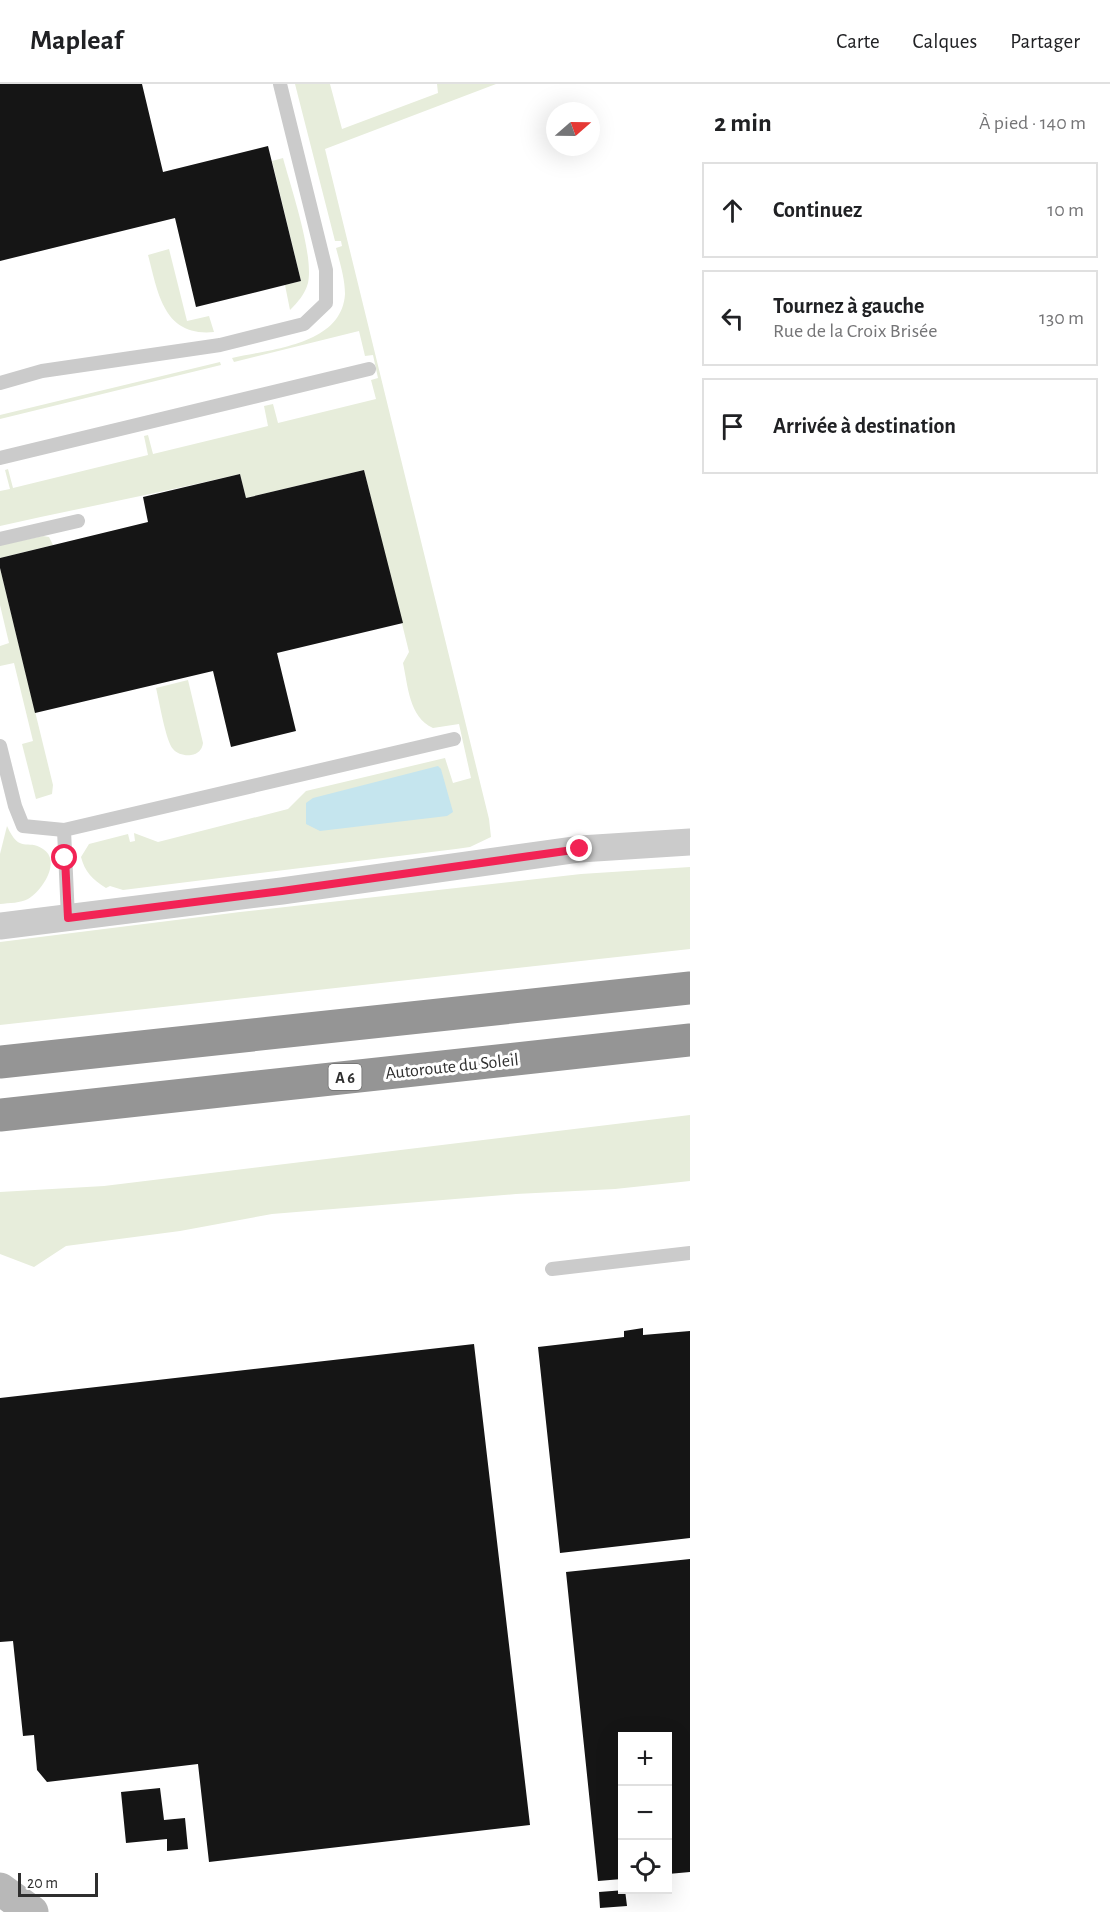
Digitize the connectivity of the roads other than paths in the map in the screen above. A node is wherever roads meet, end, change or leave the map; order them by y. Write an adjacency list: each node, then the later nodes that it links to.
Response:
1 (280, 84): 3 (lane)
2 (369, 369): 4 (lane)
3 (0, 383)
4 (0, 458)
5 (78, 521): 6 (lane)
6 (0, 538)
7 (454, 740): 9 (lane)
8 (0, 746): 9 (lane)
9 (64, 830): 11 (lane)
10 (690, 842): 11 (street)
11 (68, 918): 12 (street)
12 (0, 926)
13 (690, 988): 15 (highway)
14 (690, 1040): 16 (highway, Autoroute du Soleil / A 6)
15 (0, 1062)
16 (0, 1115)
17 (690, 1253): 18 (lane)
18 (552, 1269)
19 (0, 1889): 20 (main road)
20 (32, 1912)

